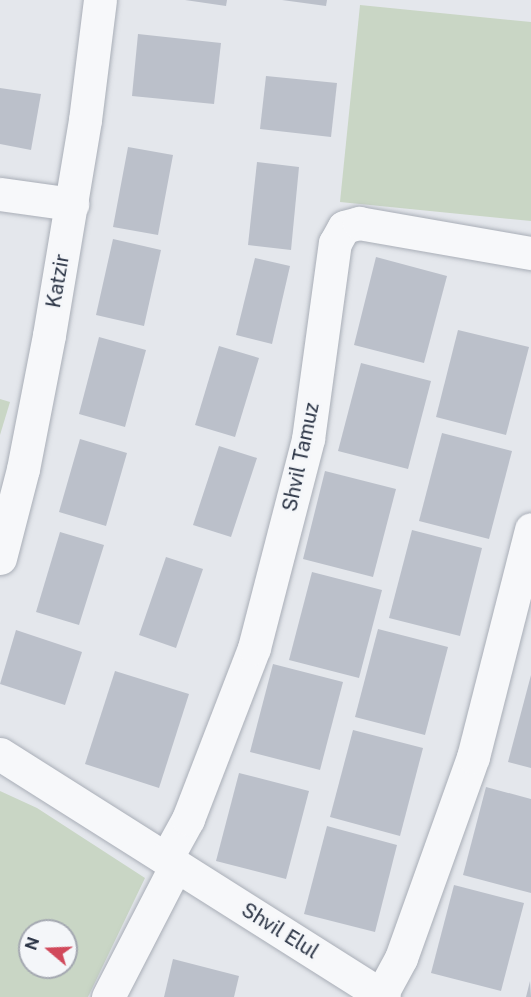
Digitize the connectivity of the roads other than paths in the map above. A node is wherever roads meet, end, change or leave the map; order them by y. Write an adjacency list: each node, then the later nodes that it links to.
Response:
1 (100, 0): 3 (street, Katzir)
2 (0, 194): 3 (street)
3 (72, 204): 6 (street, Katzir)
4 (531, 253): 8 (street, Shvil Tamuz)
5 (531, 529): 9 (street)
6 (0, 558)
7 (0, 754): 8 (street, Shvil Elul)
8 (171, 862): 9 (street, Shvil Elul); 10 (street)
9 (383, 996)
10 (108, 997)

